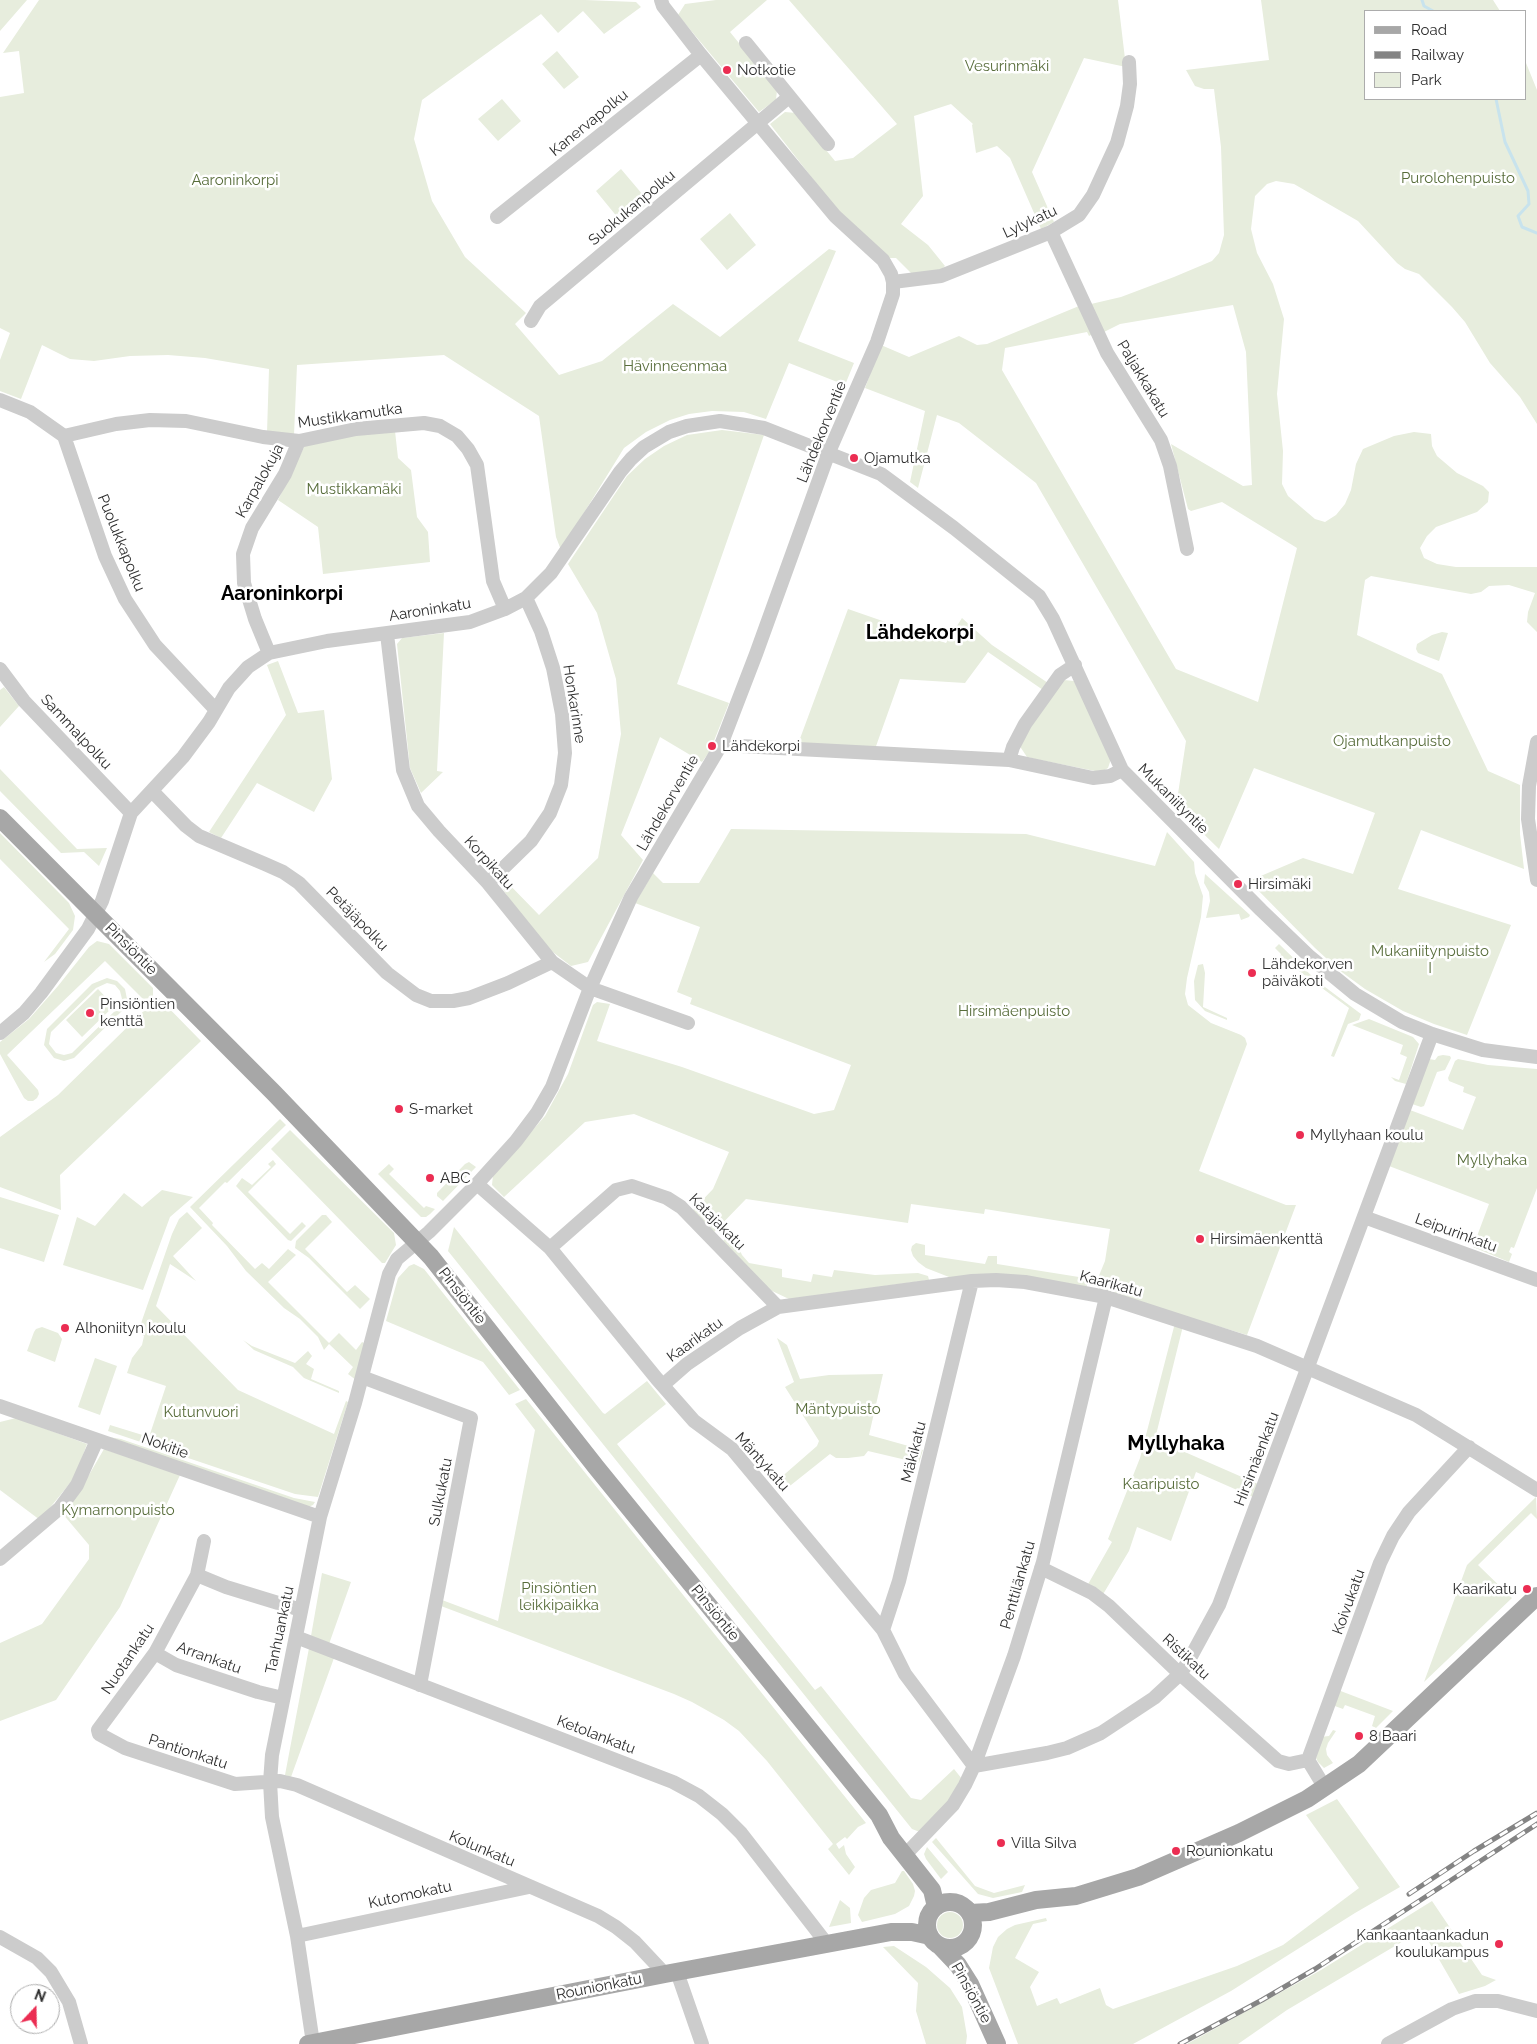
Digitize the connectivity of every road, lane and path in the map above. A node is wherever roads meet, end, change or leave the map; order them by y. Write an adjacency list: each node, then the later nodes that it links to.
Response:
1 (661, 0): 3 (street)
2 (746, 43): 5 (street)
3 (702, 56): 6 (street); 8 (street, Kanervapolku)
4 (1130, 62): 9 (street, Lylykatu)
5 (789, 97): 6 (street, Suokukanpolku); 7 (street)
6 (758, 124): 10 (street); 11 (street, Suokukanpolku)
7 (828, 144)
8 (497, 216)
9 (1051, 232): 10 (street, Lylykatu); 16 (street, Paljakkakatu)
10 (894, 282): 15 (street, Lähdekorventie)
11 (531, 321)
12 (0, 400): 13 (street)
13 (64, 436): 14 (street, Mustikkamutka); 23 (street, Puolukkapolku)
14 (300, 441): 18 (street, Mustikkamutka); 20 (street, Karpalokuja)
15 (829, 452): 17 (street, Aaroninkatu); 21 (street); 25 (street, Lähdekorventie)
16 (1187, 549)
17 (526, 598): 18 (street, Aaroninkatu); 32 (street, Honkarinne)
18 (505, 609): 19 (street, Aaroninkatu)
19 (387, 634): 20 (street, Aaroninkatu); 32 (street, Korpikatu)
20 (269, 653): 23 (street, Aaroninkatu)
21 (1075, 665): 26 (street); 27 (street)
22 (0, 669): 29 (street, Sammalpolku)
23 (215, 709): 28 (street, Aaroninkatu)
24 (1537, 742): 31 (street)
25 (721, 745): 26 (street, Mukaniityntie); 35 (street, Lähdekorventie)
26 (1009, 760): 27 (street, Mukaniityntie)
27 (1122, 770): 38 (street, Mukaniityntie)
28 (152, 791): 29 (street, Aaroninkatu); 34 (street, Petäjäpolku)
29 (131, 813): 33 (street, Aaroninkatu)
30 (0, 818): 33 (main road, Pinsiöntie)
31 (1537, 880)
32 (488, 883): 34 (street, Korpikatu)
33 (95, 914): 37 (street, Aaroninkatu); 42 (main road, Pinsiöntie)
34 (552, 962): 35 (street, Korpikatu)
35 (590, 988): 36 (street, Korpikatu); 40 (street, Lähdekorventie)
36 (688, 1023)
37 (1, 1029)
38 (1432, 1034): 39 (street, Mukaniityntie); 41 (street, Hirsimäenkatu)
39 (1537, 1057)
40 (477, 1184): 42 (street, Lähdekorventie); 43 (street, Mäntykatu)
41 (1364, 1217): 44 (street, Leipurinkatu); 48 (street, Hirsimäenkatu)
42 (418, 1241): 49 (street, Tanhuankatu); 73 (main road, Pinsiöntie)
43 (550, 1248): 47 (street, Katajakatu); 50 (street, Mäntykatu)
44 (1537, 1280)
45 (972, 1281): 46 (street, Kaarikatu); 47 (street, Kaarikatu); 62 (street, Mäkikatu)
46 (1106, 1297): 48 (street, Kaarikatu); 58 (street, Penttilänkatu)
47 (778, 1307): 50 (street, Kaarikatu)
48 (1309, 1367): 53 (street, Kaarikatu); 65 (street, Hirsimäenkatu)
49 (362, 1377): 55 (street, Tanhuankatu); 66 (street, Sulkukatu)
50 (663, 1385): 62 (street, Mäntykatu)
51 (0, 1406): 52 (street, Nokitie)
52 (97, 1440): 55 (street, Nokitie); 57 (street)
53 (1469, 1447): 54 (street, Kaarikatu); 69 (street, Koivukatu)
54 (1537, 1490)
55 (320, 1517): 61 (street, Tanhuankatu)
56 (204, 1541): 59 (street, Nuotankatu)
57 (0, 1559)
58 (1041, 1568): 65 (street, Ristikatu); 70 (street, Penttilänkatu)
59 (196, 1575): 61 (street); 64 (street, Nuotankatu)
60 (1537, 1596): 72 (main road)
61 (301, 1610): 63 (street, Tanhuankatu)
62 (883, 1630): 70 (street, Mäntykatu)
63 (296, 1637): 66 (street, Ketolankatu); 67 (street, Tanhuankatu)
64 (155, 1653): 67 (street, Arrankatu); 68 (street, Nuotankatu)
65 (1180, 1674): 69 (street, Ristikatu); 70 (street, Hirsimäenkatu)
66 (420, 1685): 84 (street, Ketolankatu)
67 (283, 1698): 71 (street, Tanhuankatu)
68 (99, 1734): 71 (street, Pantionkatu)
69 (1308, 1760): 72 (street)
70 (974, 1766): 73 (street, Penttilänkatu)
71 (270, 1782): 74 (street, Kolunkatu); 80 (street, Tanhuankatu)
72 (1326, 1788): 75 (main road)
73 (909, 1852): 76 (main road, Pinsiöntie); 77 (main road, Pinsiöntie)
74 (529, 1887): 80 (street, Kutomokatu); 85 (street, Kolunkatu)
75 (1054, 1900): 78 (main road); 81 (main road)
76 (955, 1902): 77 (main road); 78 (main road)
77 (932, 1910): 79 (main road, Rounionkatu); 83 (main road)
78 (970, 1913): 81 (main road)
79 (891, 1932): 83 (main road, Rounionkatu); 84 (main road, Rounionkatu)
80 (297, 1936): 88 (street, Tanhuankatu)
81 (970, 1937): 83 (main road); 91 (main road, Pinsiöntie)
82 (0, 1938): 87 (street)
83 (935, 1941): 90 (main road, Pinsiöntie)
84 (827, 1944): 85 (main road, Rounionkatu)
85 (671, 1973): 88 (main road, Rounionkatu); 89 (street)
86 (1537, 2011): 92 (street)
87 (80, 2044)
88 (311, 2044)
89 (702, 2044)
90 (997, 2044)
91 (1005, 2044)
92 (1388, 2044)

